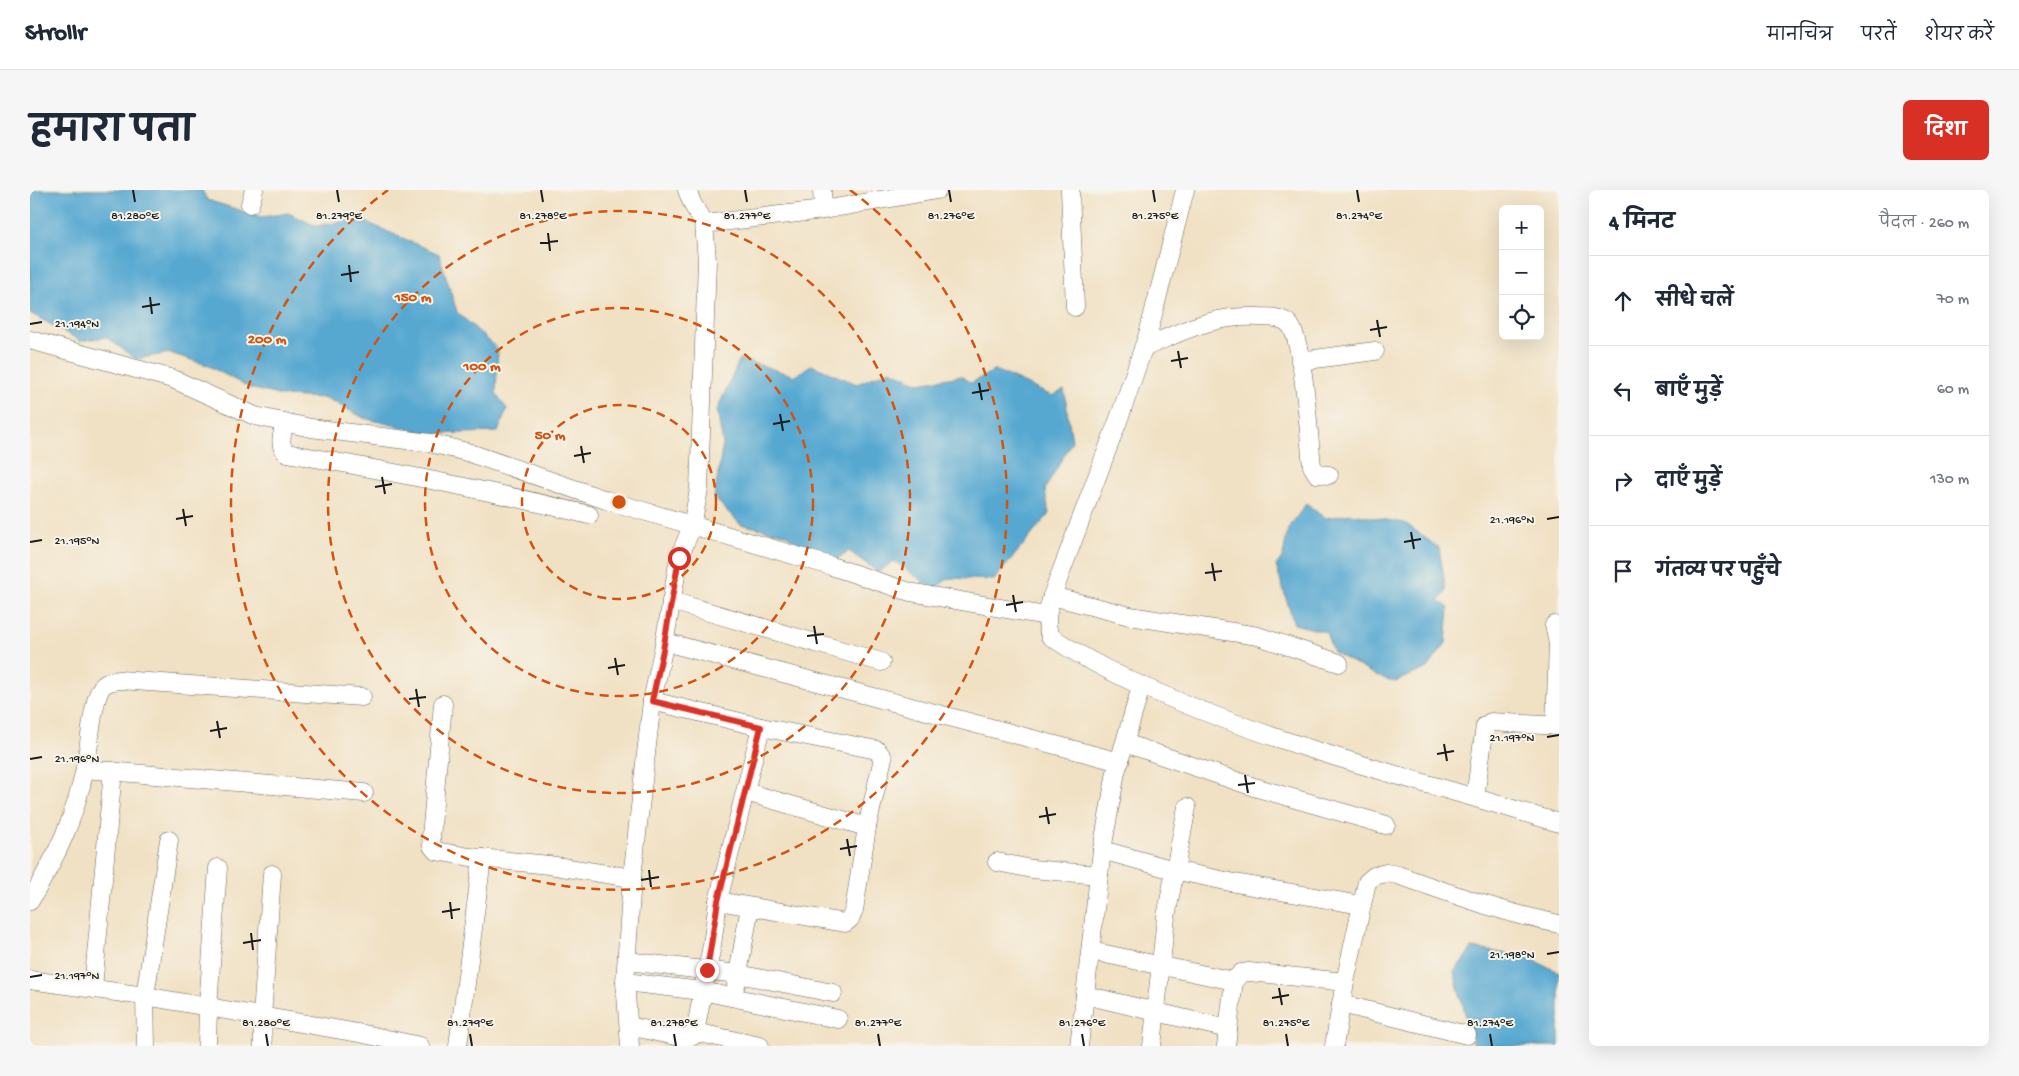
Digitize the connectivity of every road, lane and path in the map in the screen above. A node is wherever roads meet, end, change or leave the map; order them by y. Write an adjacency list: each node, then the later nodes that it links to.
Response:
1 (687, 190): 7 (street)
2 (822, 190): 6 (street)
3 (937, 190): 6 (street)
4 (1070, 190): 8 (street)
5 (1185, 190): 10 (street)
6 (823, 210): 7 (street)
7 (704, 224): 16 (street)
8 (1075, 307)
9 (30, 340): 13 (street)
10 (1143, 348): 12 (street); 17 (street)
11 (1375, 351): 12 (street)
12 (1300, 362): 14 (street)
13 (285, 422): 15 (street); 16 (street)
14 (1329, 475)
15 (589, 515)
16 (692, 526): 18 (street); 19 (street)
17 (1052, 596): 19 (street); 23 (street)
18 (671, 601): 21 (street); 22 (street)
19 (1046, 616): 24 (street)
20 (1554, 625): 28 (street)
21 (663, 652): 26 (street); 33 (street)
22 (880, 662)
23 (1340, 663)
24 (1141, 687): 30 (street); 36 (street)
25 (362, 698): 31 (street)
26 (652, 701): 29 (street); 49 (street)
27 (443, 704): 43 (street)
28 (1557, 726): 36 (street)
29 (761, 727): 35 (street); 40 (street)
30 (1125, 743): 33 (street); 39 (street)
31 (85, 769): 32 (street); 50 (street)
32 (113, 772): 34 (street); 64 (street)
33 (1117, 772): 42 (street)
34 (364, 792)
35 (746, 792): 40 (street); 51 (street)
36 (1475, 797): 38 (street)
37 (1187, 807): 46 (street)
38 (1559, 823)
39 (1386, 825)
40 (868, 827): 53 (street)
41 (169, 840): 68 (street)
42 (1102, 850): 46 (street); 48 (street)
43 (482, 858): 49 (street); 84 (street)
44 (997, 862): 48 (street)
45 (218, 868): 71 (street)
46 (1174, 870): 52 (street); 57 (street)
47 (272, 874): 73 (street)
48 (1099, 874): 55 (street)
49 (632, 878): 56 (street)
50 (30, 901)
51 (718, 901): 53 (street); 58 (street)
52 (1361, 906): 54 (street); 63 (street)
53 (750, 907): 59 (street)
54 (1559, 924)
55 (1091, 952): 57 (street); 67 (street)
56 (627, 961): 58 (street); 61 (street)
57 (1162, 965): 62 (street); 72 (street)
58 (707, 970): 59 (street); 65 (street)
59 (738, 974): 66 (street); 69 (street)
60 (30, 980): 64 (street)
61 (625, 982): 65 (street); 77 (street)
62 (1234, 982): 63 (street); 78 (street)
63 (1345, 982): 70 (street)
64 (93, 988): 68 (street)
65 (702, 991): 69 (street); 75 (street)
66 (833, 993)
67 (1085, 995): 72 (street); 86 (street)
68 (145, 996): 71 (street); 80 (street)
69 (734, 997): 74 (street)
70 (1341, 1004): 76 (street); 88 (street)
71 (208, 1006): 73 (street); 81 (street)
72 (1156, 1013): 78 (street); 87 (street)
73 (262, 1017): 79 (street); 82 (street)
74 (838, 1019)
75 (695, 1032): 77 (street); 85 (street)
76 (1467, 1035)
77 (630, 1036)
78 (1227, 1038)
79 (364, 1040): 83 (street)
80 (146, 1046)
81 (207, 1046)
82 (263, 1046)
83 (420, 1046)
84 (458, 1046)
85 (760, 1046)
86 (1079, 1046)
87 (1152, 1046)
88 (1334, 1046)

